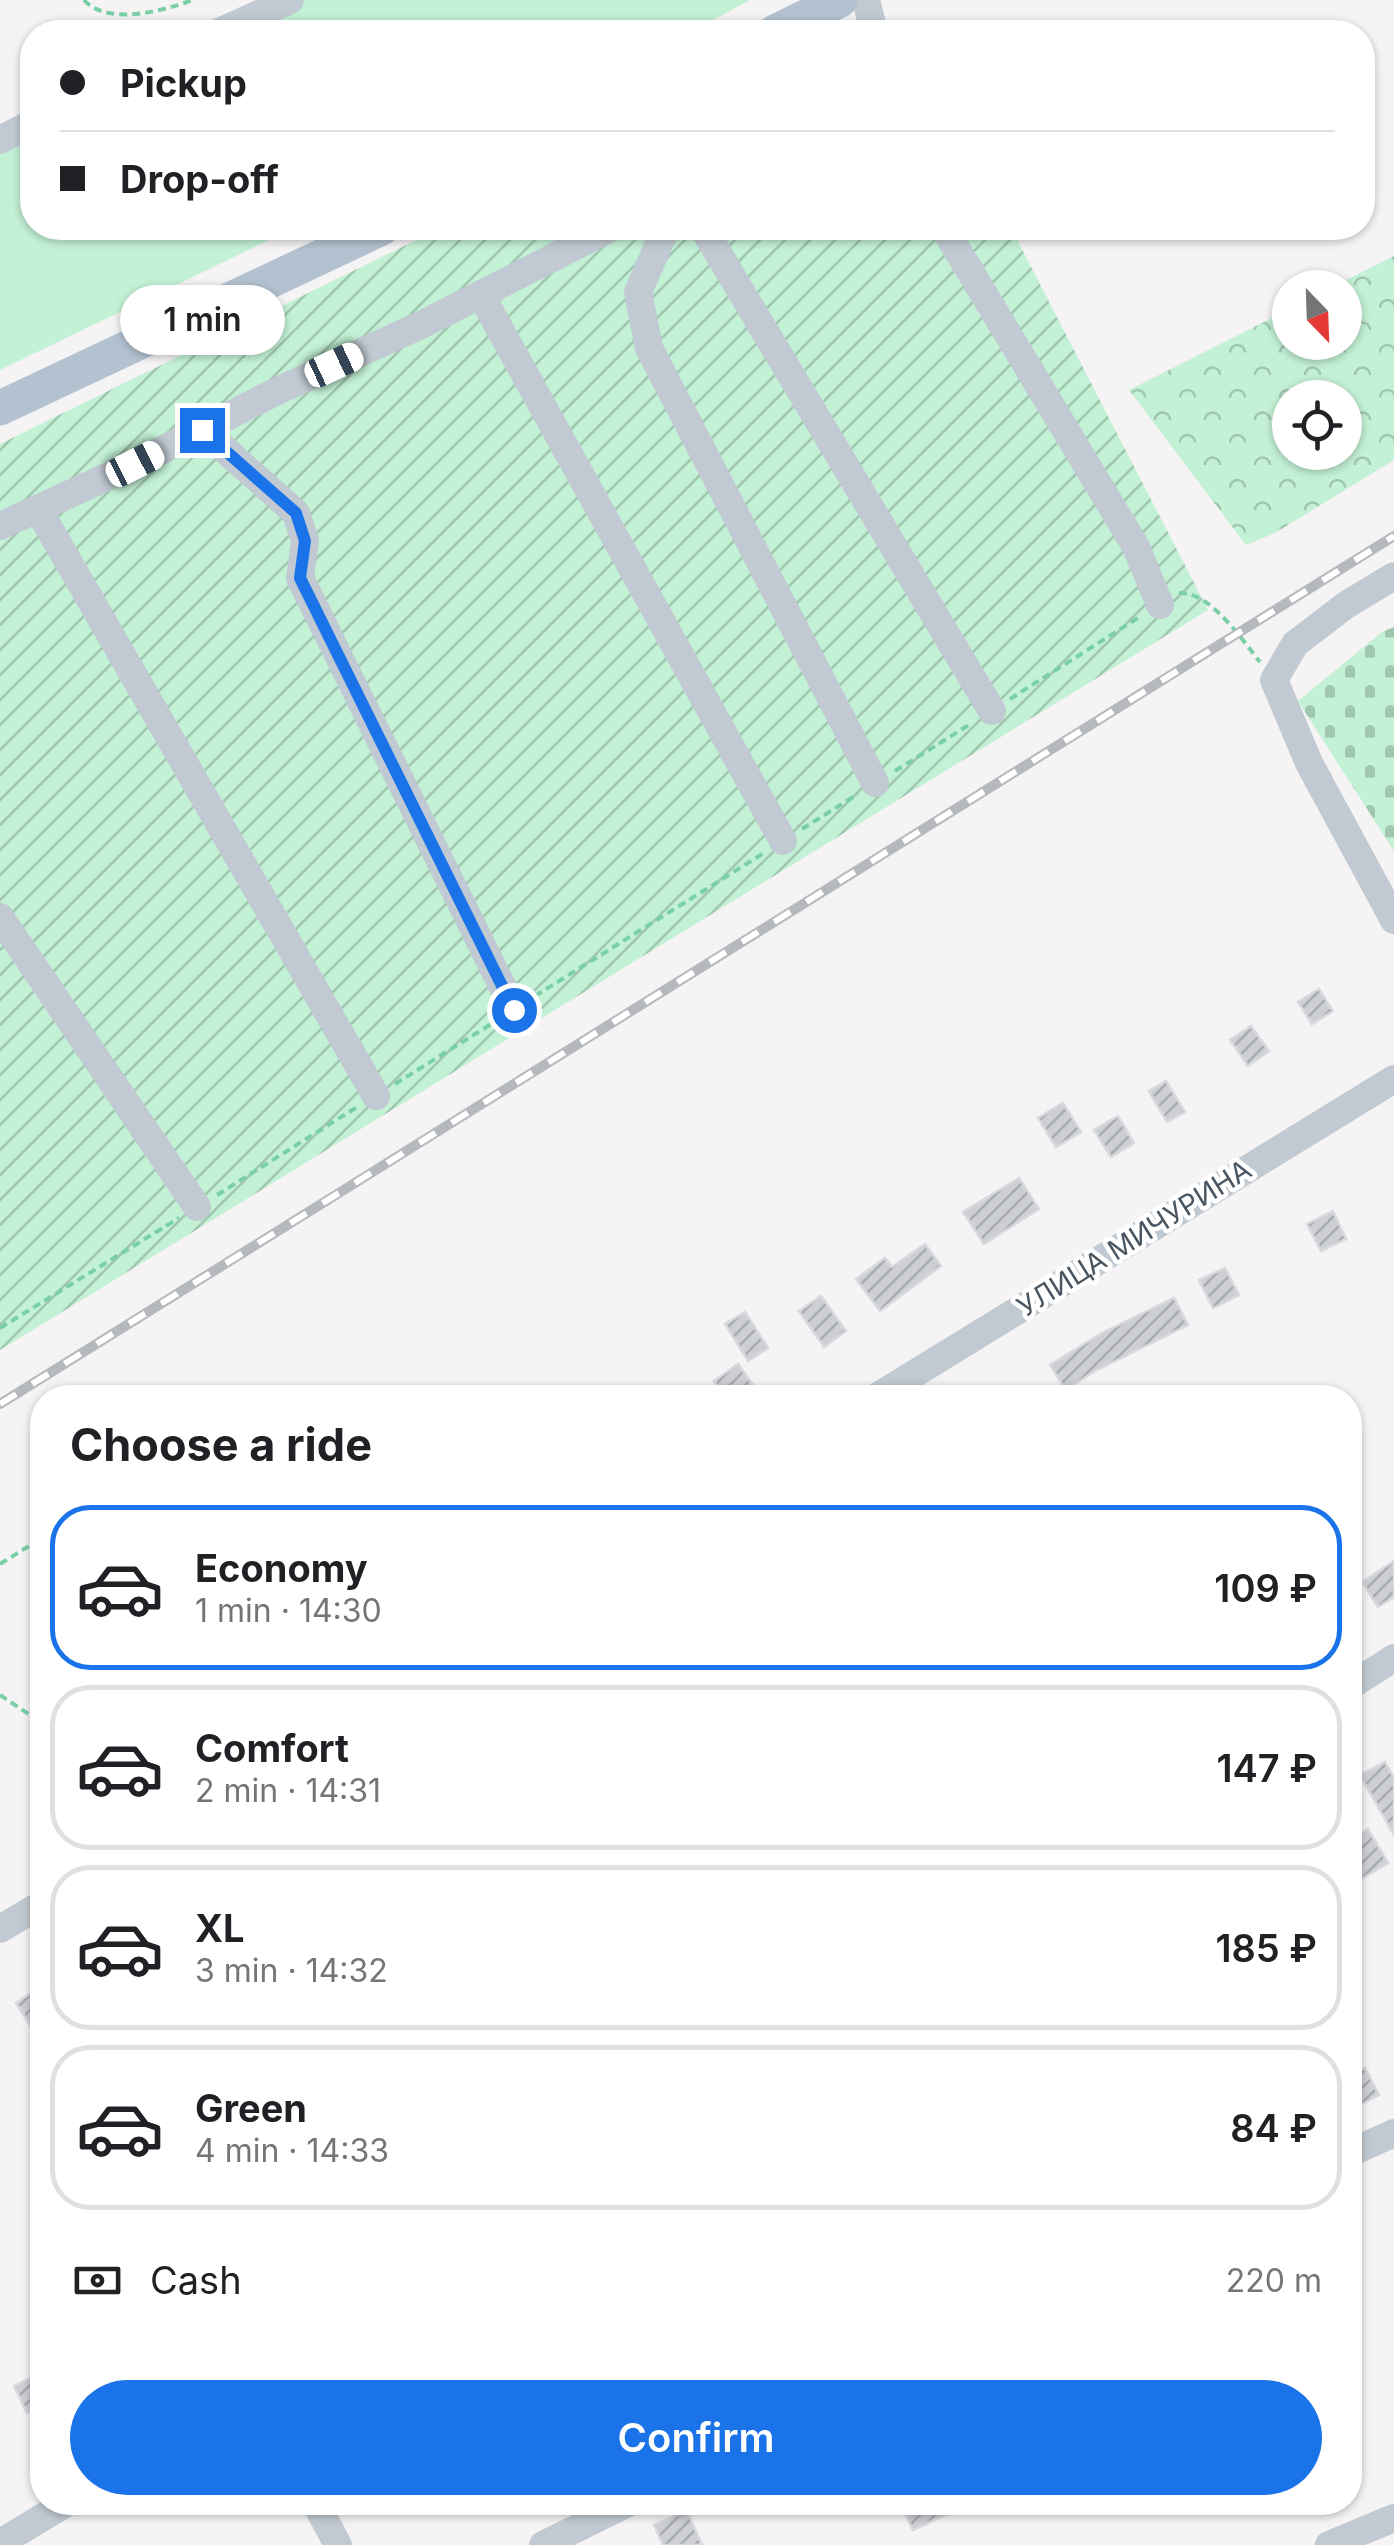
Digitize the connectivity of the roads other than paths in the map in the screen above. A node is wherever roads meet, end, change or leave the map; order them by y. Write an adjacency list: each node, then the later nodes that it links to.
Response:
1 (290, 0): 3 (street)
2 (840, 0): 4 (main road)
3 (246, 20)
4 (799, 20)
5 (357, 240): 11 (main road)
6 (588, 240): 10 (street)
7 (661, 240): 18 (street)
8 (710, 240): 17 (street)
9 (951, 240): 16 (street)
10 (481, 295): 12 (street); 19 (street)
11 (0, 408)
12 (202, 430): 13 (street); 22 (street)
13 (38, 509): 14 (street); 24 (street)
14 (0, 526)
15 (1394, 576): 20 (street)
16 (1160, 604)
17 (992, 710)
18 (875, 783)
19 (783, 841)
20 (1392, 909)
21 (0, 917): 25 (street)
22 (514, 1010)
23 (1394, 1079): 26 (street, УЛИЦА МИЧУРИНА)
24 (376, 1096)
25 (198, 1207)
26 (896, 1385)
27 (1394, 1658): 28 (street)
28 (1362, 1678)
29 (30, 1911): 30 (street)
30 (0, 1929)
31 (1394, 2133): 32 (street)
32 (1362, 2148)
33 (46, 2515): 37 (street)
34 (322, 2515): 38 (street)
35 (604, 2515): 39 (street)
36 (1394, 2518): 40 (street)
37 (0, 2542)
38 (338, 2545)
39 (543, 2545)
40 (1329, 2545)

